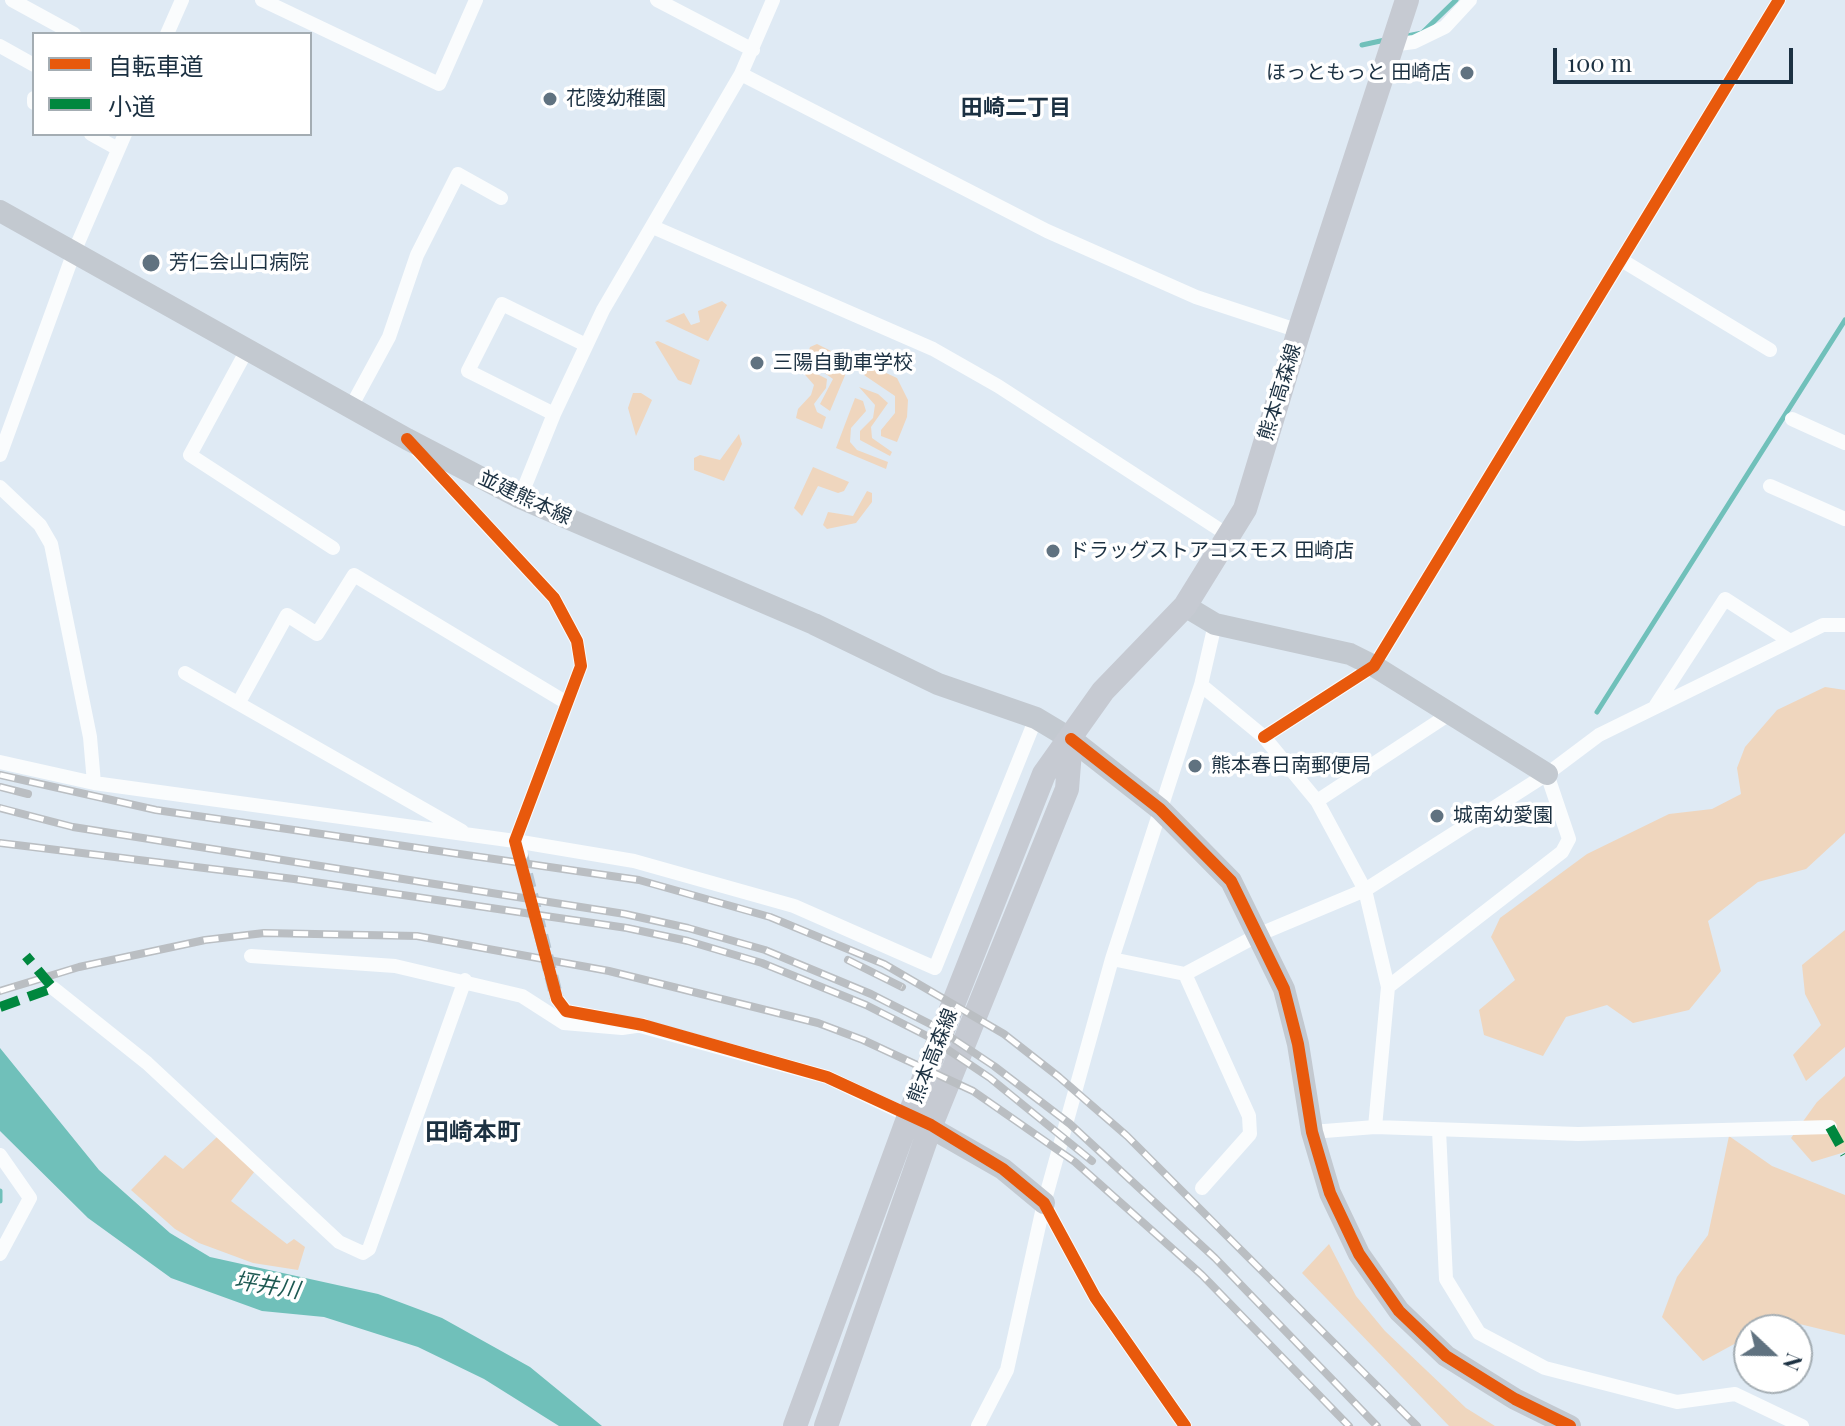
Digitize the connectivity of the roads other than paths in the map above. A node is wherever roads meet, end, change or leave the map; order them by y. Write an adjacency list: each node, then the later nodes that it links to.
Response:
1 (12, 0): 10 (street)
2 (262, 0): 3 (street)
3 (476, 0)
4 (657, 0): 14 (street)
5 (773, 0): 14 (street)
6 (1407, 0): 12 (main road, 熊本高森線)
7 (1470, 0): 12 (street)
8 (1779, 0): 24 (street)
9 (180, 1): 11 (street)
10 (70, 32)
11 (168, 32)
12 (1391, 45): 25 (main road, 熊本高森線)
13 (0, 46): 15 (street)
14 (753, 50): 16 (street)
15 (32, 64)
16 (741, 74): 22 (street); 25 (street)
17 (95, 136): 19 (street)
18 (124, 136): 19 (street)
19 (118, 149): 23 (street)
20 (501, 198): 29 (street)
21 (0, 211): 23 (street, 並建熊本線)
22 (653, 227): 26 (street); 39 (street)
23 (74, 252): 27 (street, 並建熊本線); 34 (street)
24 (1623, 261): 28 (street); 45 (street)
25 (1299, 331): 39 (main road, 熊本高森線)
26 (586, 345): 30 (street); 30 (street)
27 (248, 348): 29 (street, 並建熊本線); 40 (street)
28 (1770, 350)
29 (351, 407): 32 (street, 並建熊本線)
30 (554, 414): 37 (street)
31 (1792, 419): 33 (street)
32 (407, 439): 37 (street, 並建熊本線); 49 (street)
33 (1845, 443)
34 (0, 455)
35 (1770, 486): 38 (street)
36 (0, 487): 57 (street)
37 (520, 498): 52 (street, 並建熊本線)
38 (1845, 519)
39 (1231, 537): 41 (main road, 熊本高森線)
40 (333, 548)
41 (1185, 606): 42 (street); 54 (main road, 熊本高森線)
42 (1215, 624): 45 (street); 47 (street)
43 (1845, 625): 44 (street)
44 (1790, 641): 50 (street); 50 (street)
45 (1374, 666): 51 (street); 53 (street)
46 (185, 673): 48 (street)
47 (1201, 685): 53 (street); 59 (street)
48 (239, 702): 49 (street); 60 (street)
49 (567, 703): 61 (street)
50 (1655, 707): 56 (street)
51 (1451, 713): 56 (street); 58 (street)
52 (1036, 718): 54 (street, 並建熊本線); 61 (street)
53 (1264, 737): 58 (street)
54 (1071, 739): 59 (street, 並建熊本線); 72 (main road, 熊本高森線)
55 (0, 762): 57 (street)
56 (1547, 774): 62 (street); 68 (street)
57 (94, 783): 60 (street)
58 (1317, 801): 62 (street)
59 (1160, 809): 63 (street, 並建熊本線); 65 (street)
60 (469, 835): 61 (street)
61 (518, 848)
62 (1365, 890): 63 (street); 68 (street)
63 (1260, 934): 66 (street); 76 (street, 並建熊本線)
64 (251, 956): 67 (street)
65 (1112, 959): 66 (street); 79 (street)
66 (1185, 974): 78 (street)
67 (465, 980): 69 (street); 71 (street)
68 (1388, 987): 73 (street)
69 (53, 988)
70 (557, 999): 71 (street)
71 (643, 1025): 72 (street)
72 (920, 1120): 79 (street); 81 (main road, 熊本高森線); 82 (main road, 熊本高森線)
73 (1375, 1127): 75 (street); 76 (street)
74 (1830, 1127): 75 (street)
75 (1439, 1130): 86 (street)
76 (1312, 1132): 85 (street, 並建熊本線)
77 (0, 1155): 80 (street)
78 (1202, 1188)
79 (1044, 1203): 83 (street); 84 (street)
80 (0, 1254)
81 (795, 1426)
82 (826, 1426)
83 (978, 1426)
84 (1185, 1426)
85 (1570, 1426)
86 (1802, 1426)

